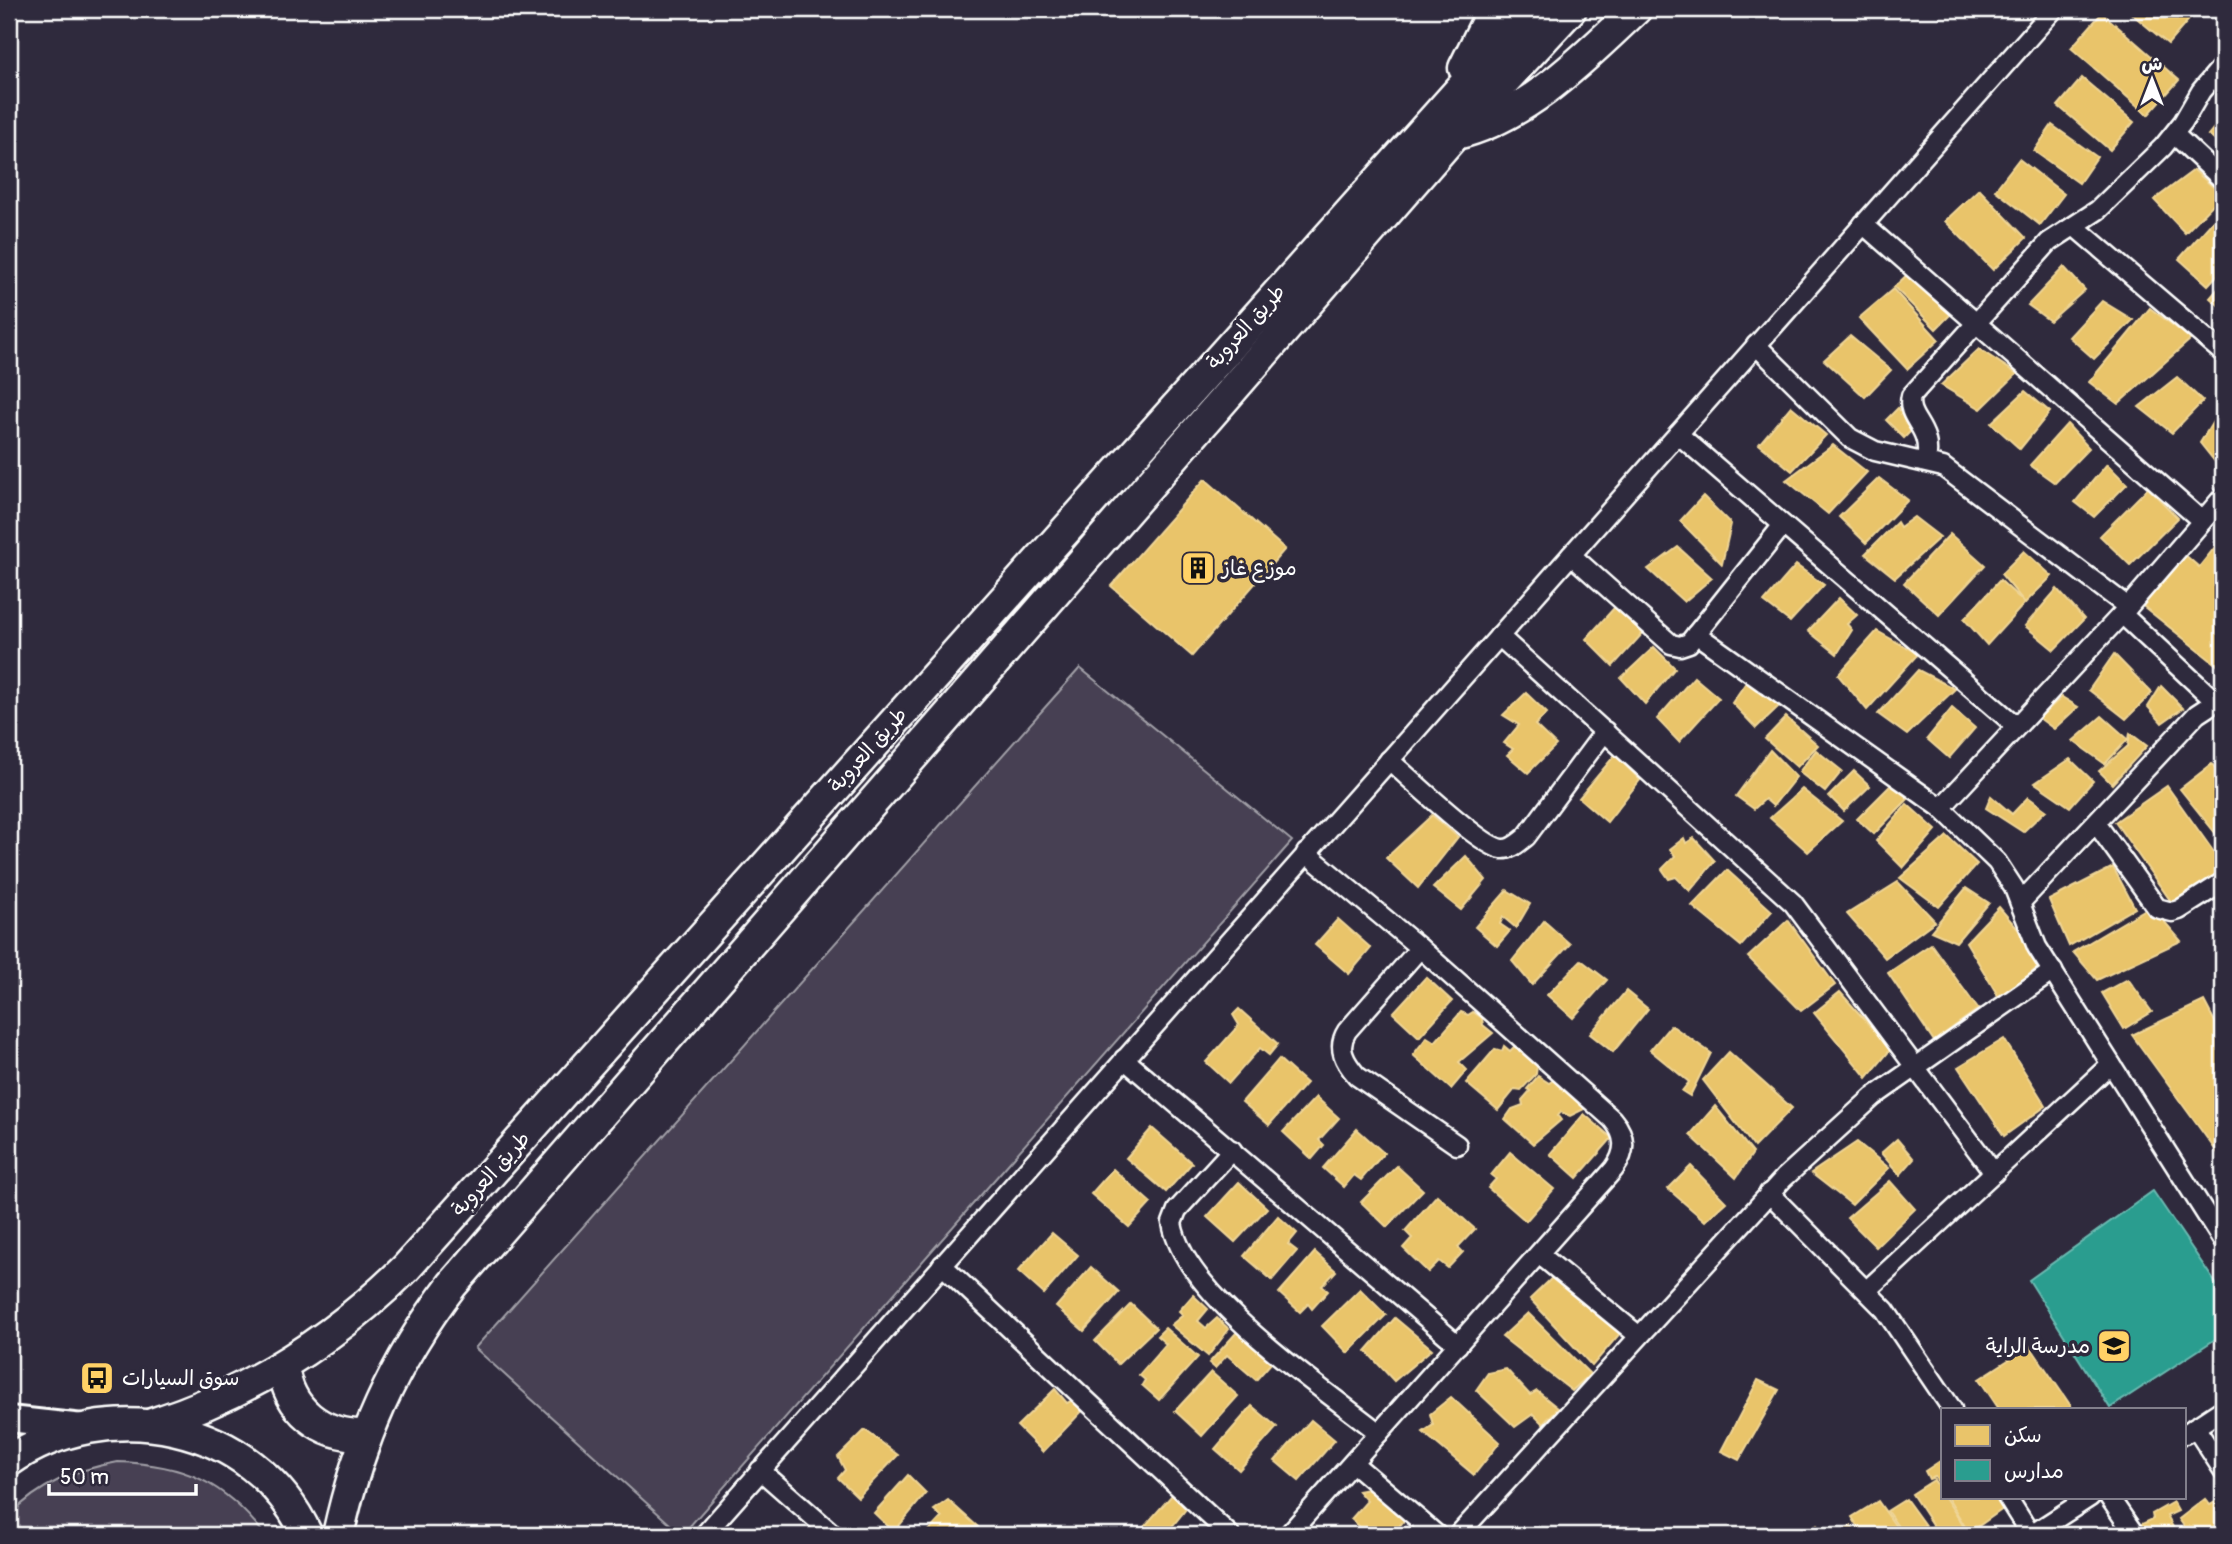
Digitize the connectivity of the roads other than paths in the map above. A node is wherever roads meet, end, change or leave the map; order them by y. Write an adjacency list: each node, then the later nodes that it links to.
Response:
1 (1493, 9): 7 (highway)
2 (1532, 9): 7 (highway, طريق العروبة)
3 (1571, 9): 8 (highway, طريق العروبة)
4 (1636, 9): 8 (highway)
5 (2054, 9): 11 (street)
6 (2223, 65): 9 (street)
7 (1446, 103): 49 (highway, طريق العروبة)
8 (1455, 134): 57 (highway, طريق العروبة)
9 (2174, 134): 10 (street); 12 (street)
10 (2223, 180)
11 (1863, 224): 13 (street); 14 (street)
12 (2074, 226): 13 (street); 15 (street)
13 (1975, 323): 17 (street); 19 (street)
14 (1756, 345): 16 (street); 17 (street)
15 (2223, 353)
16 (1678, 434): 20 (street); 21 (street)
17 (1926, 461): 22 (street)
18 (2223, 497): 19 (street)
19 (2202, 521): 22 (street)
20 (1783, 525): 23 (street); 26 (street)
21 (1571, 555): 23 (street); 24 (street)
22 (2125, 610): 25 (street); 26 (street)
23 (1696, 634): 29 (street)
24 (1499, 635): 27 (street); 28 (street)
25 (2219, 699): 30 (street)
26 (2015, 725): 29 (street)
27 (1605, 731): 28 (street); 38 (street)
28 (1389, 760): 31 (street)
29 (1941, 808): 33 (street)
30 (2096, 823): 32 (street); 33 (street)
31 (1306, 853): 34 (street); 36 (street)
32 (2223, 882)
33 (2020, 903): 35 (street)
34 (1420, 948): 39 (street); 44 (street)
35 (2053, 971): 37 (street); 38 (street)
36 (1124, 1059): 40 (street); 45 (street)
37 (2111, 1064): 41 (street); 43 (street)
38 (1917, 1066): 41 (street); 42 (street)
39 (1457, 1145)
40 (1232, 1150): 48 (street); 56 (street)
41 (1994, 1173): 46 (street)
42 (1769, 1193): 46 (street); 47 (street)
43 (2223, 1241)
44 (1539, 1254): 47 (street); 48 (street)
45 (942, 1265): 60 (street); 69 (street)
46 (1867, 1290): 50 (street)
47 (1639, 1336): 72 (street)
48 (1458, 1345): 56 (street)
49 (283, 1366): 53 (highway, طريق العروبة); 57 (highway)
50 (1951, 1408)
51 (2223, 1409): 55 (street)
52 (9, 1419): 54 (main road)
53 (152, 1424): 54 (highway); 65 (highway)
54 (84, 1427): 58 (highway)
55 (2190, 1431): 61 (street)
56 (1379, 1433): 59 (street)
57 (365, 1435): 66 (highway, طريق العروبة)
58 (9, 1461)
59 (1353, 1463): 70 (street); 71 (street)
60 (760, 1470): 67 (street); 68 (street)
61 (2223, 1470)
62 (2008, 1498): 73 (street)
63 (2088, 1498): 73 (street)
64 (2110, 1498): 74 (street)
65 (307, 1535)
66 (338, 1535)
67 (704, 1535)
68 (834, 1535)
69 (1230, 1535)
70 (1287, 1535)
71 (1437, 1535)
72 (1458, 1535)
73 (2031, 1535)
74 (2135, 1535)

